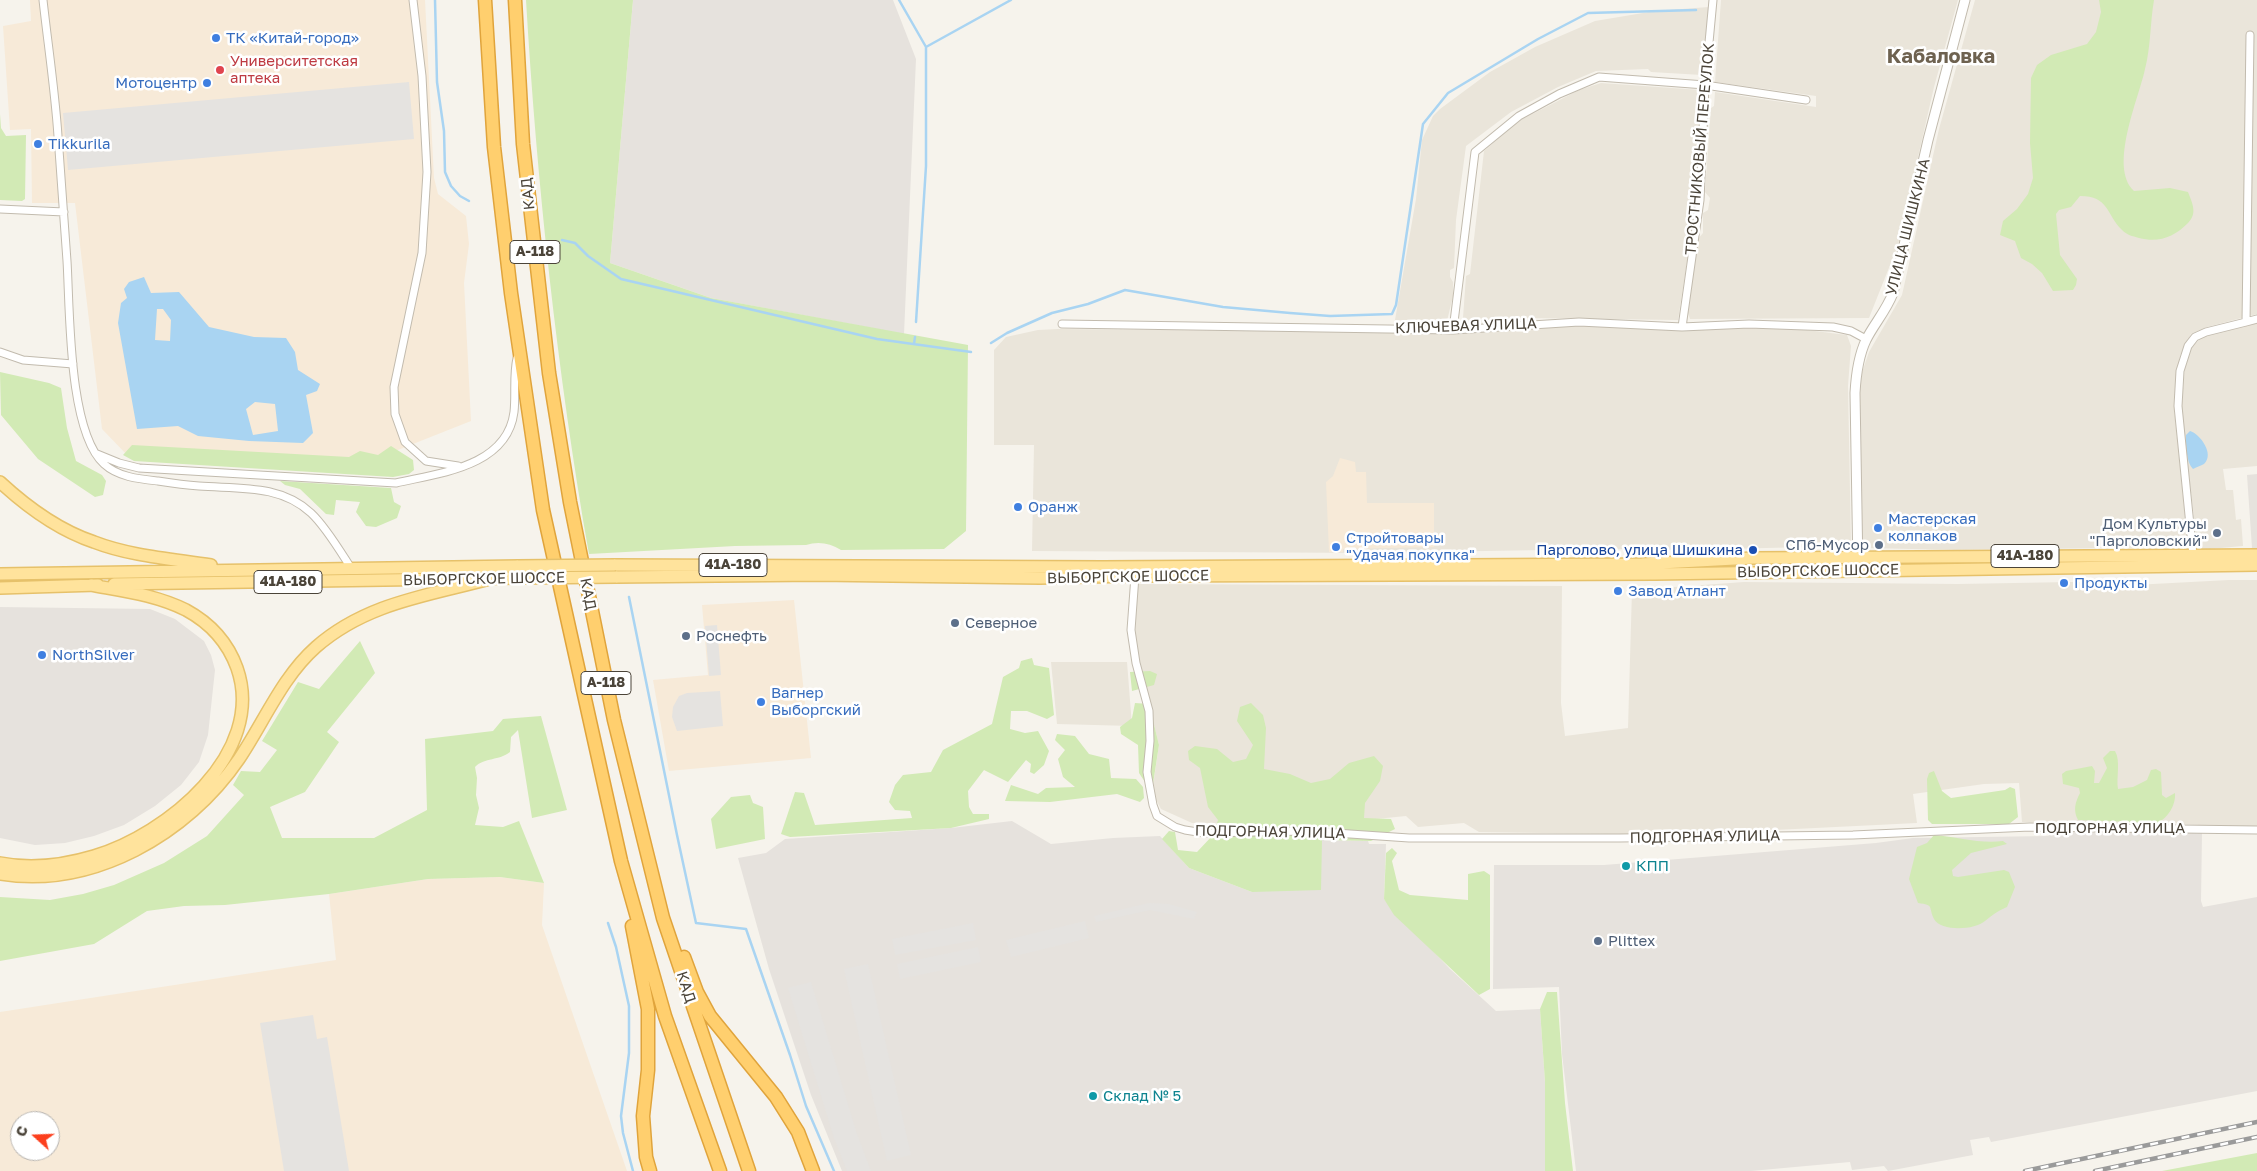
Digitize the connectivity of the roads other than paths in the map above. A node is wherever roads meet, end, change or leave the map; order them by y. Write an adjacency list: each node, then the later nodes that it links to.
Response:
1 (43, 0): 11 (street)
2 (413, 0): 22 (street)
3 (515, 0): 39 (highway, КАД / А-118)
4 (1713, 0): 8 (street, ТРОСТНИКОВЫЙ ПЕРЕУЛОК)
5 (1965, 0): 17 (street, УЛИЦА ШИШКИНА)
6 (485, 1): 18 (highway, КАД / А-118)
7 (2250, 35): 13 (street)
8 (1705, 85): 9 (street); 15 (street, ТРОСТНИКОВЫЙ ПЕРЕУЛОК); 16 (street)
9 (1806, 100)
10 (0, 209): 11 (street)
11 (64, 212): 20 (street)
12 (2257, 319): 13 (street)
13 (2246, 322): 24 (street)
14 (1062, 324): 16 (street, КЛЮЧЕВАЯ УЛИЦА)
15 (1682, 327): 16 (street, КЛЮЧЕВАЯ УЛИЦА); 17 (street, КЛЮЧЕВАЯ УЛИЦА)
16 (1453, 330)
17 (1866, 339): 26 (street, УЛИЦА ШИШКИНА)
18 (520, 348): 22 (street); 37 (highway, КАД / А-118)
19 (0, 352): 20 (street)
20 (73, 364): 21 (street)
21 (95, 453): 22 (street); 28 (street)
22 (460, 466)
23 (0, 482): 29 (main road)
24 (2193, 555): 25 (main road, ВЫБОРГСКОЕ ШОССЕ / 41А-180); 26 (main road, ВЫБОРГСКОЕ ШОССЕ / 41А-180)
25 (2257, 555)
26 (1858, 558): 28 (main road, ВЫБОРГСКОЕ ШОССЕ / 41А-180, bridge); 30 (street, УЛИЦА ШИШКИНА)
27 (2257, 564): 30 (main road, ВЫБОРГСКОЕ ШОССЕ / 41А-180)
28 (351, 568): 29 (main road, ВЫБОРГСКОЕ ШОССЕ / 41А-180)
29 (248, 570): 31 (main road, ВЫБОРГСКОЕ ШОССЕ / 41А-180)
30 (1858, 570): 32 (main road, ВЫБОРГСКОЕ ШОССЕ / 41А-180)
31 (0, 574)
32 (1135, 576): 33 (main road, ВЫБОРГСКОЕ ШОССЕ / 41А-180, bridge); 36 (street, ПОДГОРНАЯ УЛИЦА)
33 (486, 580): 34 (main road, ВЫБОРГСКОЕ ШОССЕ / 41А-180); 40 (main road)
34 (91, 585): 35 (main road, ВЫБОРГСКОЕ ШОССЕ / 41А-180); 38 (main road)
35 (0, 588)
36 (2257, 830)
37 (621, 861): 41 (highway); 42 (highway, КАД / А-118)
38 (0, 863)
39 (649, 863): 43 (highway, КАД / А-118); 44 (highway)
40 (0, 874)
41 (650, 1171)
42 (720, 1171)
43 (749, 1171)
44 (813, 1171)

